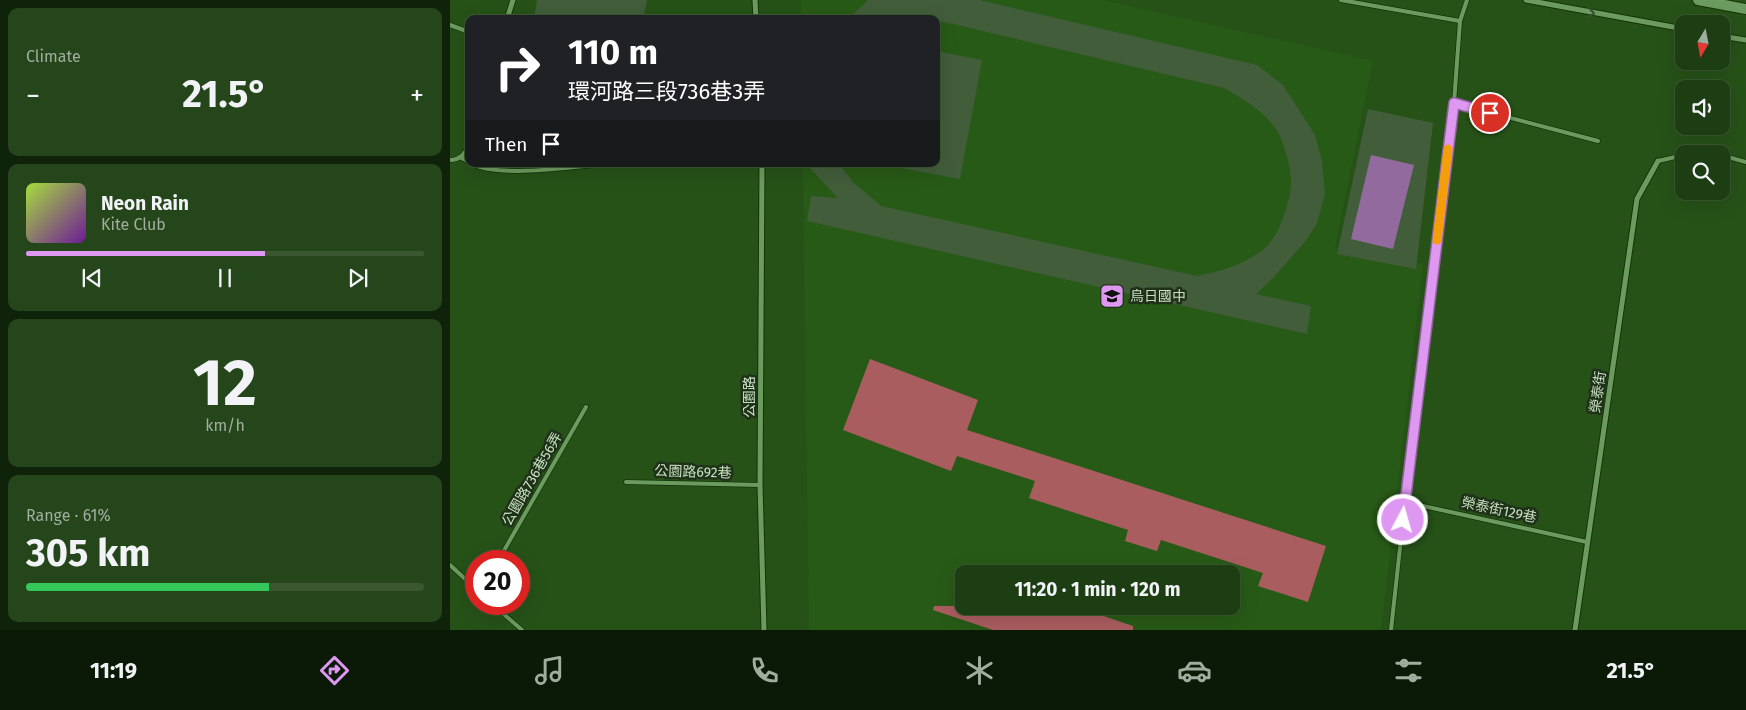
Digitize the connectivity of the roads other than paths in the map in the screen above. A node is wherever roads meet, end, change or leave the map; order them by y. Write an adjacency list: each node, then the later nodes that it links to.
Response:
1 (513, 0): 8 (street)
2 (755, 0): 9 (street)
3 (1341, 0): 10 (lane)
4 (1467, 0): 10 (lane)
5 (1526, 0): 12 (street, one-way to 12)
6 (1698, 0): 7 (street)
7 (1746, 9)
8 (508, 15)
9 (756, 15)
10 (1460, 21): 16 (lane)
11 (450, 25): 13 (lane)
12 (1675, 27)
13 (465, 31)
14 (1730, 37): 15 (street)
15 (1746, 40)
16 (1454, 103): 17 (lane); 32 (lane)
17 (1598, 141)
18 (465, 152): 19 (lane)
19 (460, 157): 22 (lane); 23 (lane)
20 (1675, 157): 24 (lane)
21 (1730, 158): 25 (lane)
22 (450, 160)
23 (465, 160)
24 (1658, 161): 33 (street, 榮泰街)
25 (1746, 162)
26 (478, 167): 27 (lane)
27 (571, 167)
28 (762, 167): 31 (street, 公園路)
29 (586, 407): 34 (lane, 公園路736巷56弄)
30 (626, 482): 31 (lane, 公園路692巷)
31 (760, 485): 39 (street, 公園路)
32 (1405, 502): 33 (lane, 榮泰街129巷); 40 (lane)
33 (1588, 542): 41 (street, 榮泰街)
34 (504, 550)
35 (450, 565): 36 (lane)
36 (465, 579)
37 (505, 615): 38 (lane)
38 (522, 630)
39 (764, 630)
40 (1391, 630)
41 (1575, 630)

